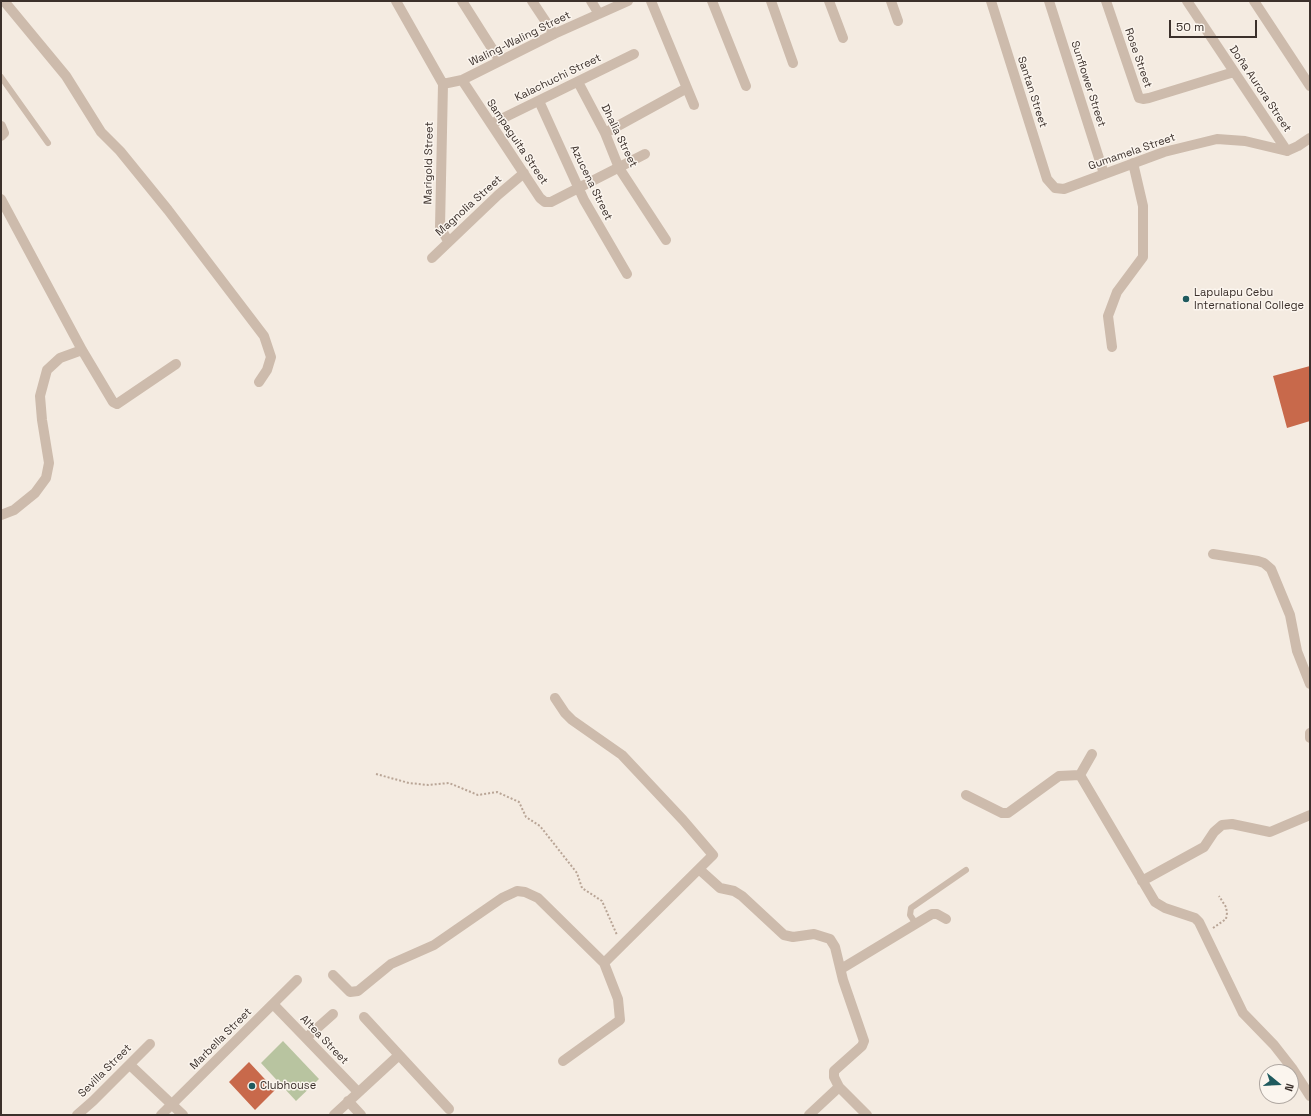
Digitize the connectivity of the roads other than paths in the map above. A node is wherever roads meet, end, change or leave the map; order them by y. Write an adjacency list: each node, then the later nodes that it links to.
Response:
1 (4, 1): 56 (street)
2 (396, 1): 28 (street)
3 (462, 1): 22 (street)
4 (532, 1): 19 (street)
5 (591, 1): 17 (street)
6 (628, 1): 17 (street, Waling-Waling Street)
7 (651, 1): 31 (street)
8 (712, 1): 29 (street)
9 (771, 1): 23 (street)
10 (829, 1): 20 (street)
11 (991, 1): 46 (street, Santan Street)
12 (1049, 1): 45 (street, Sunflower Street)
13 (1106, 1): 24 (street, Rose Street)
14 (1186, 1): 24 (street, Doña Aurora Street)
15 (1254, 1): 30 (street)
16 (893, 2): 18 (street)
17 (599, 14): 19 (street, Waling-Waling Street)
18 (898, 21)
19 (554, 34): 22 (street, Waling-Waling Street)
20 (843, 38)
21 (634, 54): 27 (street, Kalachuchi Street)
22 (500, 61): 26 (street, Waling-Waling Street)
23 (793, 63)
24 (1234, 72): 40 (street, Doña Aurora Street)
25 (1, 77): 39 (lane)
26 (462, 80): 28 (street, Waling-Waling Street); 34 (street, Sampaguita Street)
27 (578, 82): 32 (street, Kalachuchi Street); 36 (street, Dhalia Street)
28 (443, 84): 50 (street, Marigold Street)
29 (746, 86)
30 (1310, 86)
31 (687, 88): 33 (street); 36 (street)
32 (539, 101): 34 (street, Kalachuchi Street); 47 (street, Azucena Street)
33 (694, 105)
34 (491, 124): 44 (street, Sampaguita Street)
35 (1, 126): 37 (street)
36 (605, 133): 43 (street, Dhalia Street)
37 (1, 136)
38 (1310, 138): 40 (street)
39 (48, 143)
40 (1287, 151): 42 (street, Gumamela Street)
41 (645, 154): 43 (street, Sampaguita Street)
42 (1133, 163): 45 (street, Gumamela Street); 53 (street)
43 (619, 168): 47 (street, Sampaguita Street); 49 (street, Dhalia Street)
44 (524, 173): 47 (street, Sampaguita Street); 50 (street, Magnolia Street)
45 (1104, 174): 46 (street, Gumamela Street)
46 (1054, 188)
47 (579, 189): 52 (street, Azucena Street)
48 (1, 199): 54 (street)
49 (666, 240)
50 (448, 241): 51 (street, Magnolia Street)
51 (432, 258)
52 (627, 274)
53 (1112, 347)
54 (82, 350): 55 (street); 57 (street)
55 (176, 364)
56 (259, 382)
57 (1, 515)
58 (1212, 554): 59 (street)
59 (1310, 684)
60 (555, 698): 67 (street)
61 (1310, 733): 62 (street)
62 (1310, 738)
63 (1092, 754): 64 (street)
64 (1080, 775): 65 (street); 69 (street)
65 (966, 795)
66 (1310, 815): 69 (street)
67 (700, 870): 72 (street); 73 (street)
68 (966, 870): 71 (lane)
69 (1142, 881): 86 (street)
70 (946, 919): 71 (street)
71 (916, 924): 73 (street)
72 (604, 963): 74 (street); 82 (street)
73 (841, 969): 84 (street)
74 (333, 975)
75 (297, 980): 76 (street, Marbella Street)
76 (273, 1004): 79 (street, Altea Street); 88 (street, Marbella Street)
77 (333, 1014): 79 (street)
78 (364, 1017): 81 (street)
79 (306, 1038): 85 (street, Altea Street)
80 (150, 1044): 83 (street, Sevilla Street)
81 (399, 1055): 85 (street); 89 (street)
82 (563, 1061)
83 (130, 1065): 88 (street); 90 (street, Sevilla Street)
84 (839, 1087): 95 (street); 96 (street)
85 (358, 1092): 87 (street)
86 (1310, 1096)
87 (348, 1101): 93 (street); 94 (street)
88 (172, 1105): 91 (street, Marbella Street); 92 (street)
89 (449, 1109)
90 (77, 1115)
91 (161, 1115)
92 (183, 1115)
93 (334, 1115)
94 (360, 1115)
95 (809, 1115)
96 (867, 1115)

